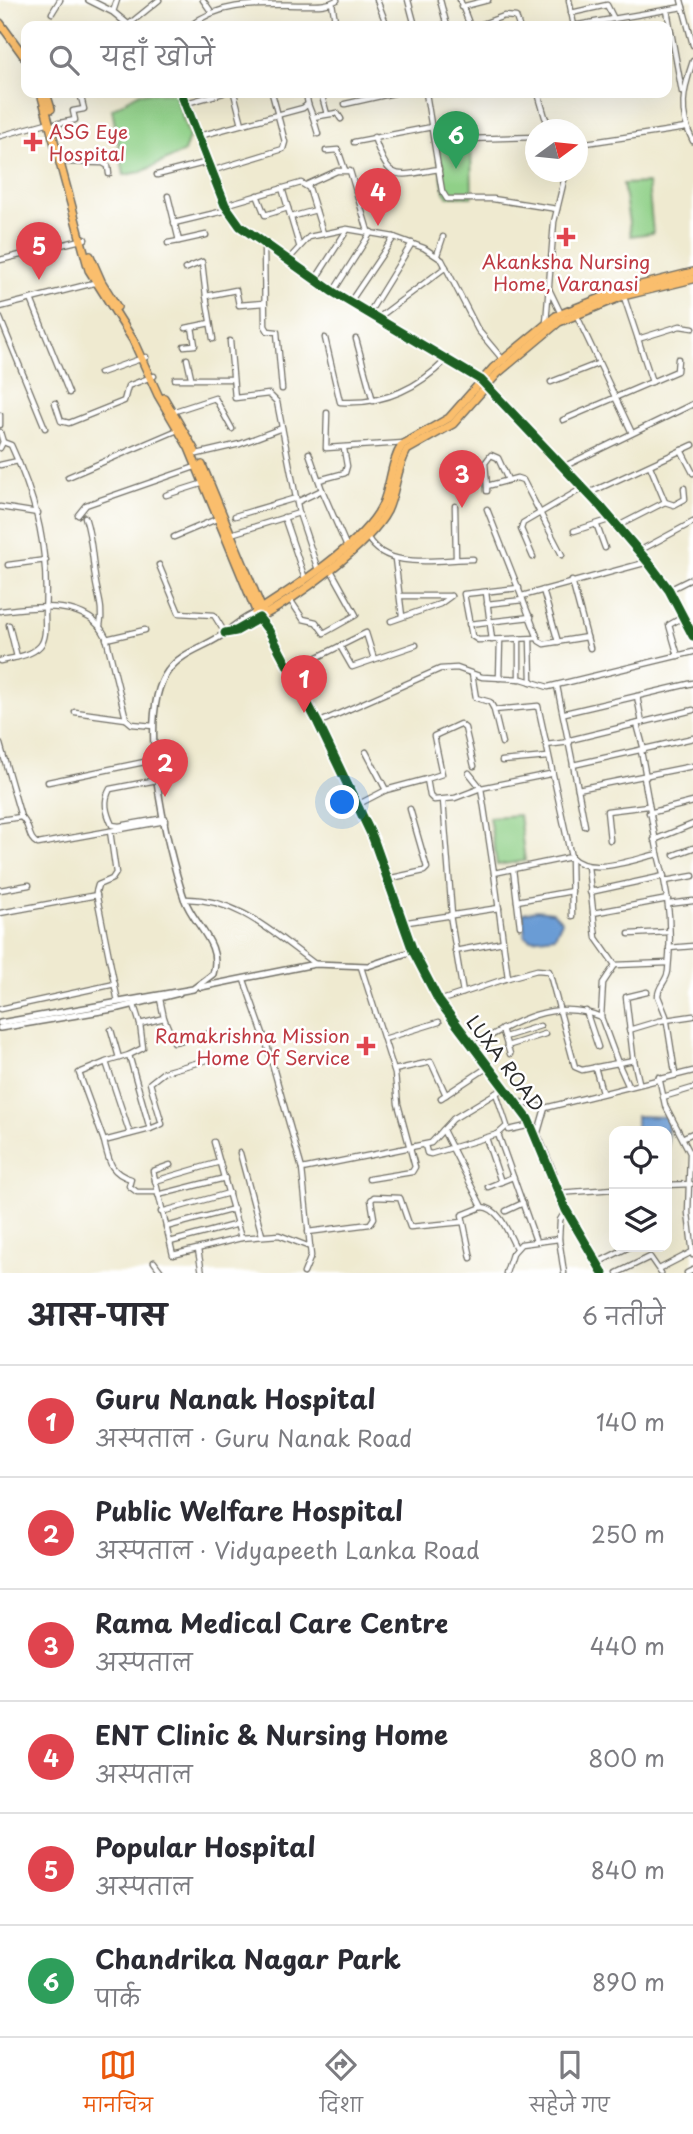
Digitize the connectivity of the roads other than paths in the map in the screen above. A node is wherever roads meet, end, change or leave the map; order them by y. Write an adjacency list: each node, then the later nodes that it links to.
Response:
1 (60, 0): 21 (street)
2 (89, 0): 20 (street)
3 (117, 0): 20 (street)
4 (159, 0): 26 (street)
5 (203, 0): 18 (street)
6 (377, 0): 29 (street)
7 (408, 0): 30 (street)
8 (440, 0): 31 (street)
9 (460, 0): 16 (street)
10 (488, 0): 16 (street)
11 (569, 0): 22 (street)
12 (681, 0): 17 (street)
13 (334, 1): 15 (street); 28 (street)
14 (276, 2): 15 (street); 18 (street)
15 (313, 3)
16 (461, 7): 32 (street)
17 (683, 7): 19 (street); 41 (street)
18 (210, 9): 27 (street)
19 (667, 10): 24 (street); 37 (street)
20 (113, 12): 25 (street)
21 (52, 13)
22 (571, 13): 24 (street); 35 (street)
23 (0, 16): 40 (main road)
24 (614, 19): 36 (street)
25 (124, 21)
26 (134, 21)
27 (196, 21)
28 (336, 21)
29 (385, 21)
30 (414, 21)
31 (446, 21)
32 (468, 21)
33 (490, 21): 34 (street)
34 (517, 21)
35 (572, 21)
36 (602, 21)
37 (669, 21)
38 (0, 23): 42 (main road)
39 (672, 37): 44 (street)
40 (21, 45)
41 (693, 45)
42 (21, 52)
43 (693, 61): 44 (street)
44 (682, 92): 67 (street)
45 (45, 98): 64 (main road)
46 (81, 98): 64 (street)
47 (184, 98): 56 (street)
48 (204, 98): 56 (street)
49 (235, 98): 65 (street)
50 (273, 98): 60 (street)
51 (307, 98): 57 (street)
52 (322, 98): 59 (street)
53 (367, 98): 58 (street)
54 (427, 98): 66 (street)
55 (539, 98): 63 (street)
56 (186, 103): 70 (street)
57 (308, 104): 60 (street); 61 (street)
58 (345, 104)
59 (327, 114): 61 (street); 62 (street)
60 (277, 115): 65 (street); 82 (street)
61 (313, 117): 68 (street)
62 (341, 118)
63 (546, 119)
64 (53, 122): 69 (street); 78 (main road); 104 (main road)
65 (242, 124): 70 (street)
66 (432, 127): 71 (street); 73 (street)
67 (686, 128): 74 (street); 76 (street)
68 (318, 134)
69 (0, 136)
70 (200, 136): 79 (street)
71 (374, 137): 75 (street); 80 (street)
72 (525, 137): 73 (street)
73 (434, 140): 80 (street)
74 (693, 141)
75 (354, 142)
76 (588, 143)
77 (326, 151): 81 (street)
78 (65, 162): 83 (street); 104 (main road)
79 (208, 162): 82 (street); 84 (street)
80 (439, 169): 90 (street)
81 (345, 170): 86 (street); 99 (street)
82 (211, 171): 92 (street)
83 (108, 174)
84 (157, 175)
85 (564, 182): 94 (street)
86 (306, 185): 87 (street); 95 (street)
87 (282, 188): 88 (street); 93 (street)
88 (257, 195): 92 (street); 93 (street)
89 (168, 197): 97 (street)
90 (449, 199): 91 (street); 94 (street)
91 (441, 201)
92 (227, 207): 97 (street); 109 (street)
93 (288, 208): 96 (street)
94 (557, 209): 119 (street)
95 (316, 210): 96 (street); 100 (street)
96 (291, 217): 108 (street)
97 (174, 223): 105 (street)
98 (348, 229): 99 (street); 100 (street); 117 (street)
99 (370, 232): 102 (street); 120 (street)
100 (323, 233): 108 (street)
101 (206, 235): 105 (street)
102 (394, 237): 107 (street); 124 (street)
103 (443, 237): 110 (street)
104 (83, 240): 111 (street); 118 (main road)
105 (179, 241): 106 (street)
106 (168, 243)
107 (412, 243): 110 (street); 128 (street)
108 (299, 245): 112 (street)
109 (264, 246): 112 (street); 125 (street)
110 (437, 255): 113 (street)
111 (0, 260)
112 (286, 261): 117 (street)
113 (446, 267): 131 (street); 145 (street)
114 (185, 269): 122 (street)
115 (693, 272): 121 (main road)
116 (693, 279): 121 (main road)
117 (315, 281): 120 (street)
118 (98, 282): 123 (street); 141 (main road)
119 (549, 289): 129 (street); 133 (street)
120 (332, 292): 124 (street)
121 (622, 293): 127 (main road); 138 (street)
122 (206, 296): 125 (street); 132 (street)
123 (31, 299): 126 (street); 156 (street)
124 (350, 302): 128 (street)
125 (264, 303): 155 (street)
126 (0, 307)
127 (574, 310): 129 (main road); 146 (street)
128 (369, 313): 131 (street)
129 (562, 316): 133 (main road); 145 (main road)
130 (0, 318): 166 (street)
131 (378, 318): 144 (street)
132 (210, 323): 136 (street); 140 (street)
133 (546, 323): 145 (main road)
134 (693, 328): 138 (street)
135 (325, 338): 158 (street)
136 (213, 339)
137 (356, 339): 158 (street)
138 (638, 339): 153 (street)
139 (230, 341): 151 (street)
140 (184, 346)
141 (144, 358): 147 (street); 148 (main road)
142 (187, 359): 149 (street)
143 (678, 359): 153 (street)
144 (446, 360): 154 (street); 158 (street)
145 (506, 362): 154 (main road)
146 (597, 363): 152 (street); 157 (street)
147 (100, 373)
148 (152, 377): 159 (street); 161 (main road); 168 (main road)
149 (191, 377): 150 (street); 151 (street)
150 (175, 379)
151 (232, 379): 167 (street)
152 (551, 382)
153 (652, 382): 157 (street)
154 (484, 383): 172 (main road); 183 (street); 212 (main road)
155 (282, 389)
156 (69, 393)
157 (615, 398): 164 (street); 170 (street)
158 (373, 401)
159 (55, 403)
160 (693, 404): 170 (street)
161 (172, 412): 168 (main road); 169 (street)
162 (327, 414): 175 (street)
163 (0, 415): 165 (street)
164 (563, 421)
165 (0, 425)
166 (45, 428)
167 (282, 428): 178 (street); 194 (street)
168 (181, 429): 178 (main road); 181 (main road); 185 (street)
169 (232, 429)
170 (632, 433): 183 (street)
171 (1, 437): 174 (street); 179 (street)
172 (404, 443): 175 (street); 212 (main road)
173 (693, 445): 176 (street)
174 (0, 448)
175 (344, 449): 186 (street)
176 (681, 450): 182 (street); 184 (street)
177 (309, 453): 186 (street)
178 (197, 454): 181 (main road)
179 (18, 461): 180 (street); 200 (street)
180 (0, 465)
181 (200, 466): 188 (main road); 202 (street)
182 (650, 466): 192 (street); 195 (street)
183 (563, 468): 189 (street)
184 (693, 472)
185 (68, 477)
186 (319, 480): 191 (street)
187 (508, 480): 187 (street); 199 (street)
188 (205, 482): 193 (street); 206 (main road)
189 (583, 488): 192 (street); 199 (street)
190 (684, 488): 195 (street)
191 (322, 490): 194 (street); 215 (street)
192 (589, 493): 207 (street)
193 (166, 495)
194 (296, 500): 201 (street); 203 (street)
195 (665, 502): 210 (street)
196 (455, 506): 221 (street)
197 (0, 508): 200 (street)
198 (488, 509): 232 (street)
199 (541, 512): 218 (street); 220 (street)
200 (38, 513): 223 (street)
201 (299, 513): 205 (street); 228 (street)
202 (78, 515)
203 (235, 516)
204 (85, 517): 250 (street)
205 (284, 517): 213 (street); 230 (street)
206 (220, 518): 213 (main road); 214 (street); 242 (main road)
207 (612, 519): 209 (street); 210 (street)
208 (693, 522): 217 (street)
209 (597, 526): 211 (street); 216 (street)
210 (618, 526): 217 (street)
211 (575, 531)
212 (365, 533): 215 (main road); 219 (street); 227 (main road)
213 (230, 534): 242 (main road)
214 (174, 537)
215 (346, 545): 228 (main road)
216 (605, 548)
217 (639, 551): 224 (street)
218 (562, 555)
219 (395, 558): 221 (street); 236 (street)
220 (533, 558)
221 (456, 559): 222 (street)
222 (473, 559)
223 (46, 560): 225 (street); 240 (street)
224 (648, 562): 231 (street); 234 (street)
225 (8, 565)
226 (159, 565): 252 (street)
227 (330, 569): 237 (main road); 237 (street)
228 (318, 570): 230 (main road)
229 (693, 578): 234 (street)
230 (304, 580): 242 (main road)
231 (572, 581): 233 (street); 254 (street)
232 (519, 588): 235 (street); 238 (street)
233 (543, 590): 238 (street); 261 (street)
234 (669, 590): 245 (street)
235 (486, 592): 239 (street); 248 (street)
236 (401, 596): 243 (street); 243 (street)
237 (289, 598): 242 (main road)
238 (523, 598): 239 (street); 244 (street)
239 (487, 604): 247 (street)
240 (46, 605): 241 (street); 250 (street); 267 (street)
241 (0, 611)
242 (260, 614): 252 (street); 270 (street, LUXA ROAD)
243 (402, 616): 246 (street)
244 (530, 617): 247 (street); 255 (street)
245 (684, 617): 253 (street); 266 (street)
246 (391, 621)
247 (489, 622): 248 (street); 259 (street)
248 (469, 624): 259 (street)
249 (9, 625): 267 (street)
250 (100, 627): 256 (street)
251 (145, 630): 256 (street)
252 (225, 632): 285 (street)
253 (693, 636)
254 (587, 637): 261 (street); 264 (street)
255 (538, 638): 258 (street); 261 (street)
256 (106, 639): 282 (street)
257 (519, 639): 258 (street); 260 (street); 273 (street)
258 (530, 639): 274 (street)
259 (492, 640): 260 (street)
260 (500, 640): 272 (street)
261 (558, 642)
262 (416, 645): 268 (street)
263 (340, 646): 268 (street); 268 (street); 270 (street)
264 (590, 649)
265 (693, 652): 266 (street)
266 (678, 656): 276 (street)
267 (17, 657): 269 (street)
268 (374, 659)
269 (0, 661)
270 (290, 671): 283 (street, LUXA ROAD)
271 (472, 674): 272 (street); 278 (street); 283 (street)
272 (499, 678): 273 (street)
273 (519, 679): 274 (street)
274 (531, 682): 276 (street)
275 (693, 683): 277 (street)
276 (557, 686): 281 (street)
277 (637, 696): 281 (street); 284 (street)
278 (494, 709): 289 (street); 290 (street)
279 (693, 710): 284 (street)
280 (75, 712): 282 (street)
281 (565, 713): 287 (street)
282 (126, 719): 285 (street)
283 (318, 723): 310 (street, LUXA ROAD)
284 (640, 723): 287 (street); 291 (street)
285 (153, 726): 294 (street)
286 (693, 738): 291 (street)
287 (570, 741): 290 (street); 296 (street)
288 (0, 744): 314 (street)
289 (502, 744)
290 (546, 745): 293 (street)
291 (642, 750): 296 (street); 301 (street)
292 (366, 752): 307 (street)
293 (548, 757): 295 (street); 300 (street)
294 (154, 760): 303 (street); 304 (street)
295 (502, 761)
296 (573, 765): 306 (street)
297 (474, 766): 302 (street)
298 (693, 766): 301 (street)
299 (469, 773): 305 (street)
300 (550, 775): 305 (street); 325 (street)
301 (645, 777): 306 (street); 311 (street)
302 (427, 779): 307 (street); 308 (street)
303 (157, 780): 315 (street); 315 (street)
304 (48, 782)
305 (481, 788): 308 (street); 328 (street)
306 (578, 789): 318 (street)
307 (386, 790): 310 (street)
308 (443, 800): 344 (street)
309 (693, 802): 313 (street)
310 (356, 805): 330 (street, LUXA ROAD)
311 (648, 806): 313 (street); 320 (street)
312 (410, 809): 330 (street)
313 (649, 813): 321 (street)
314 (21, 817): 316 (street); 319 (street)
315 (165, 819): 319 (street); 337 (street)
316 (0, 820)
317 (693, 824): 321 (street)
318 (585, 826)
319 (110, 831): 336 (street)
320 (610, 840)
321 (654, 840): 323 (street)
322 (693, 848): 324 (street)
323 (658, 854): 326 (street); 331 (street)
324 (674, 855)
325 (571, 857): 326 (street); 327 (street); 334 (street)
326 (588, 866): 335 (street)
327 (513, 869): 328 (street); 338 (street)
328 (494, 873): 341 (street)
329 (693, 876): 331 (street)
330 (387, 879): 346 (street, LUXA ROAD)
331 (665, 879): 335 (street); 339 (street)
332 (30, 885): 333 (street)
333 (0, 890)
334 (572, 891): 338 (street); 345 (street)
335 (590, 892): 343 (street)
336 (97, 894): 342 (street); 361 (street)
337 (184, 900): 356 (street); 362 (street)
338 (517, 901): 347 (street)
339 (668, 901): 340 (street); 343 (street); 348 (street)
340 (693, 901)
341 (499, 908): 344 (street); 350 (street)
342 (0, 913)
343 (593, 913): 357 (street)
344 (451, 915): 346 (street); 354 (street)
345 (572, 916)
346 (401, 923): 353 (street, LUXA ROAD)
347 (520, 926)
348 (669, 932): 349 (street); 352 (street)
349 (629, 934)
350 (503, 942): 354 (street); 359 (street)
351 (693, 946): 352 (street)
352 (669, 948): 355 (street)
353 (413, 951): 358 (street); 367 (street, LUXA ROAD)
354 (455, 951): 365 (street)
355 (668, 963): 357 (street); 376 (street)
356 (315, 964): 358 (street); 360 (street)
357 (615, 965): 374 (street)
358 (361, 967): 387 (street)
359 (508, 978): 365 (street); 371 (street)
360 (244, 980): 362 (street); 431 (street)
361 (115, 984): 368 (street); 370 (street)
362 (200, 987): 363 (street)
363 (182, 991): 366 (street); 368 (street)
364 (648, 992): 383 (street)
365 (463, 993): 367 (street)
366 (160, 999): 369 (street); 375 (street)
367 (439, 1001): 389 (street, LUXA ROAD)
368 (119, 1005): 369 (street); 379 (street)
369 (134, 1005): 378 (street)
370 (0, 1009)
371 (559, 1009): 372 (street); 381 (street); 399 (street)
372 (586, 1010): 374 (street); 390 (street)
373 (693, 1016): 376 (street)
374 (601, 1017): 397 (street)
375 (164, 1018): 378 (street); 384 (street)
376 (666, 1020): 383 (street); 402 (street)
377 (439, 1022): 387 (street)
378 (140, 1024): 392 (street)
379 (0, 1025)
380 (540, 1027): 386 (street)
381 (502, 1029): 386 (street); 389 (street)
382 (111, 1030): 393 (street)
383 (629, 1030): 395 (street)
384 (212, 1032)
385 (545, 1034): 388 (street)
386 (505, 1037): 388 (street)
387 (384, 1039): 400 (street)
388 (507, 1046): 391 (street)
389 (471, 1047): 398 (street, LUXA ROAD)
390 (598, 1048)
391 (510, 1054)
392 (129, 1055): 393 (street); 414 (street)
393 (119, 1058): 396 (street)
394 (214, 1058): 414 (street)
395 (634, 1060): 397 (street); 404 (street)
396 (106, 1062): 418 (street); 423 (street)
397 (618, 1063): 399 (street); 405 (street)
398 (488, 1067): 400 (street); 406 (street, LUXA ROAD)
399 (595, 1067): 409 (street)
400 (394, 1070): 426 (street)
401 (693, 1070): 402 (street)
402 (675, 1073): 403 (street)
403 (659, 1077): 404 (street); 410 (street)
404 (639, 1082): 405 (street)
405 (628, 1085): 409 (street)
406 (506, 1087): 408 (street); 411 (street, LUXA ROAD)
407 (693, 1088): 410 (street)
408 (496, 1093): 415 (street); 419 (street)
409 (602, 1093): 412 (street)
410 (663, 1097): 421 (street)
411 (516, 1101): 412 (street); 413 (street, LUXA ROAD)
412 (545, 1108): 420 (street)
413 (531, 1125): 416 (street); 420 (street, LUXA ROAD)
414 (150, 1129): 418 (street)
415 (443, 1129): 425 (street); 427 (street)
416 (509, 1130)
417 (693, 1133): 421 (street)
418 (130, 1134): 423 (street)
419 (498, 1134): 422 (street); 433 (street)
420 (537, 1136): 443 (street, LUXA ROAD)
421 (684, 1137): 432 (street)
422 (486, 1138): 427 (street); 437 (street)
423 (104, 1141): 444 (street)
424 (214, 1142): 429 (street)
425 (425, 1145): 426 (street); 427 (street)
426 (409, 1149): 431 (street); 435 (street)
427 (451, 1149): 446 (street)
428 (240, 1153): 455 (street)
429 (220, 1162): 434 (street); 436 (street)
430 (170, 1165): 436 (street)
431 (302, 1169): 454 (street)
432 (692, 1174): 438 (street)
433 (513, 1177): 437 (street); 445 (street)
434 (225, 1178): 442 (street); 444 (street)
435 (369, 1179)
436 (155, 1181): 444 (street)
437 (501, 1182): 440 (street)
438 (691, 1184): 439 (street); 464 (street)
439 (672, 1185)
440 (488, 1187)
441 (609, 1189): 443 (street)
442 (229, 1193): 447 (street); 450 (street)
443 (560, 1193): 448 (street, LUXA ROAD); 467 (street)
444 (158, 1194): 450 (street)
445 (523, 1203): 449 (street); 458 (street)
446 (482, 1207): 451 (street); 461 (street)
447 (234, 1209): 452 (street); 453 (street)
448 (566, 1210): 457 (street); 467 (street, LUXA ROAD)
449 (506, 1211)
450 (161, 1212): 453 (street)
451 (463, 1222): 454 (street); 465 (street)
452 (237, 1224): 456 (street); 459 (street)
453 (166, 1227): 459 (street)
454 (308, 1232): 460 (street)
455 (262, 1235): 456 (street); 460 (street)
456 (242, 1238): 462 (street)
457 (558, 1239): 458 (street); 474 (street)
458 (536, 1241): 461 (street)
459 (170, 1242): 462 (street)
460 (311, 1247): 472 (street)
461 (516, 1248): 473 (street)
462 (198, 1250): 471 (street)
463 (619, 1252): 467 (street)
464 (693, 1254): 469 (street)
465 (471, 1258)
466 (154, 1262): 470 (street)
467 (598, 1262): 475 (street, LUXA ROAD)
468 (693, 1270): 477 (street)
469 (660, 1271): 476 (street)
470 (162, 1273)
471 (202, 1273)
472 (304, 1273)
473 (506, 1273)
474 (564, 1273)
475 (604, 1273)
476 (617, 1273)
477 (687, 1273)

